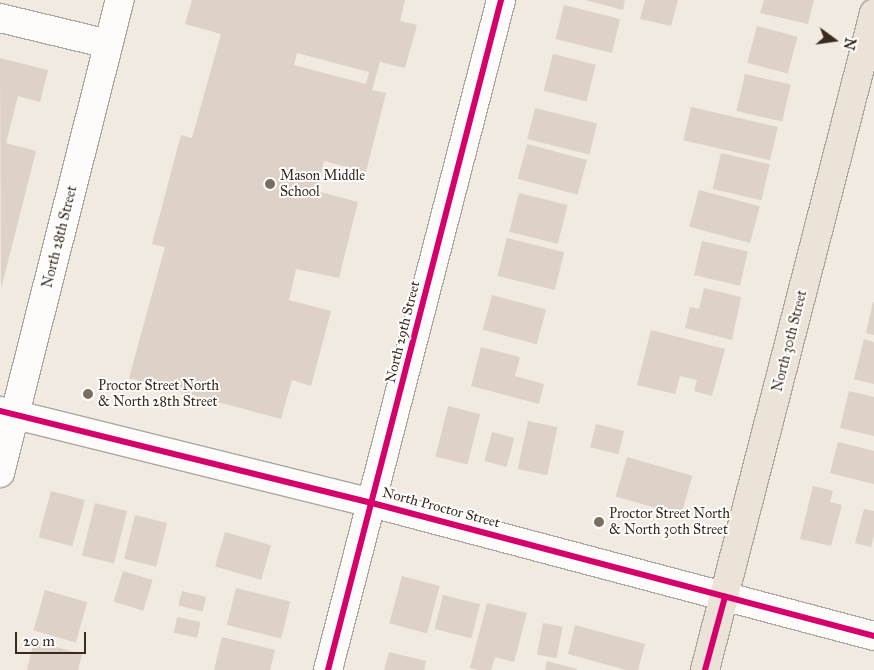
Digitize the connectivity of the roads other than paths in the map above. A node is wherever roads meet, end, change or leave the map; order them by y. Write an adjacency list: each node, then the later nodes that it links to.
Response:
1 (120, 0): 5 (street, North 28th Street)
2 (501, 0): 8 (street, North 29th Street)
3 (874, 13): 9 (main road, North 30th Street)
4 (0, 18): 5 (street)
5 (108, 44): 6 (street, North 28th Street)
6 (8, 413): 7 (street, North 28th Street); 8 (street, North Proctor Street)
7 (0, 473)
8 (372, 502): 9 (street, North Proctor Street); 11 (street, North 29th Street)
9 (725, 597): 10 (street, North Proctor Street); 12 (main road, North 30th Street)
10 (874, 636)
11 (328, 670)
12 (705, 670)

